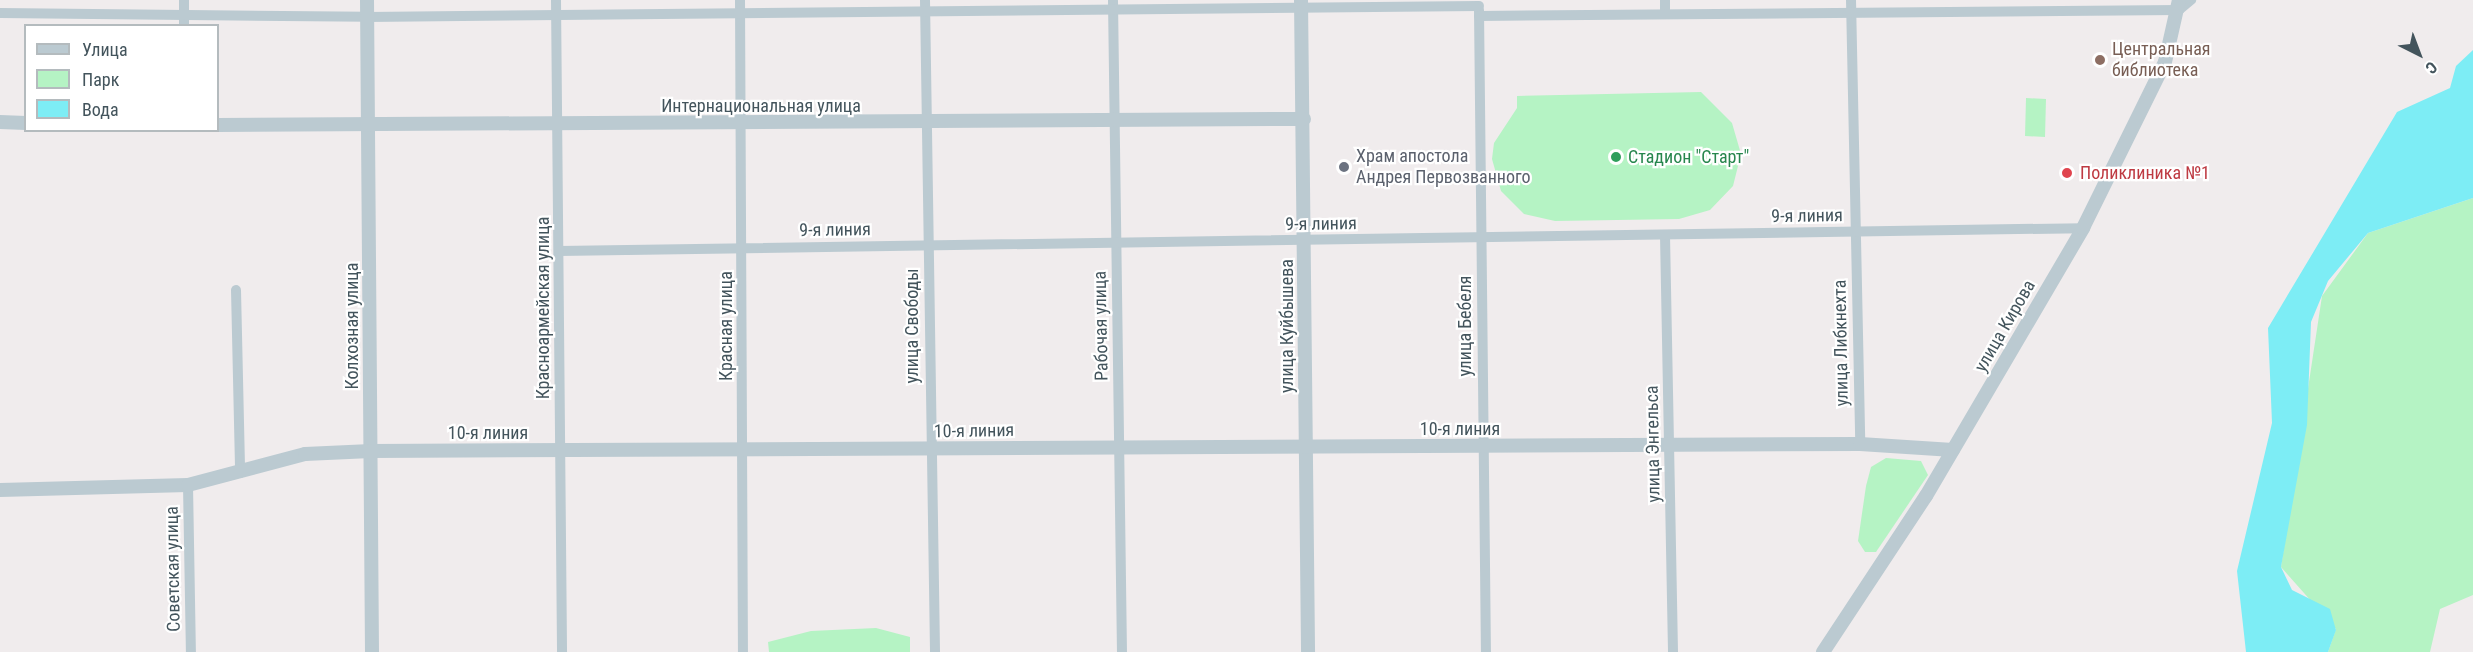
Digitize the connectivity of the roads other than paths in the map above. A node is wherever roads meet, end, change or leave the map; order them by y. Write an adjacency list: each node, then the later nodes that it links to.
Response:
1 (184, 0): 19 (street)
2 (367, 0): 18 (street, Колхозная улица)
3 (556, 0): 15 (street, Красноармейская улица)
4 (740, 0): 17 (street, Красная улица)
5 (1665, 0): 16 (street)
6 (1851, 0): 14 (street)
7 (2192, 0): 10 (street)
8 (1301, 3): 9 (street); 12 (street); 20 (street, улица Куйбышева)
9 (1113, 4): 11 (street); 23 (street, Рабочая улица)
10 (2179, 5): 14 (street); 29 (street, улица Кирова)
11 (926, 6): 17 (street); 25 (street, улица Свободы)
12 (1479, 8): 16 (street); 32 (street, улица Бебеля)
13 (0, 12): 19 (street)
14 (1851, 12): 16 (street); 31 (street, улица Либкнехта)
15 (556, 14): 17 (street); 18 (street); 28 (street, Красноармейская улица)
16 (1665, 14)
17 (740, 15): 24 (street, Красная улица)
18 (368, 17): 19 (street); 27 (street, Колхозная улица)
19 (184, 20)
20 (1304, 119): 23 (street, Интернациональная улица); 33 (street, улица Куйбышева)
21 (0, 122): 22 (street)
22 (24, 123)
23 (1115, 123): 25 (street, Интернациональная улица); 34 (street, Рабочая улица)
24 (742, 124): 25 (street, Интернациональная улица); 28 (street, Интернациональная улица); 36 (street, Красная улица)
25 (928, 124): 35 (street, улица Свободы)
26 (219, 125): 27 (street, Интернациональная улица)
27 (369, 125): 28 (street, Интернациональная улица); 48 (street, Колхозная улица)
28 (559, 125): 37 (street, Красноармейская улица)
29 (2083, 228): 31 (street, 9-я линия); 47 (street, улица Кирова)
30 (1665, 235): 31 (street, 9-я линия); 32 (street, 9-я линия); 41 (street, улица Энгельса)
31 (1855, 237): 39 (street, улица Либкнехта)
32 (1481, 238): 33 (street, 9-я линия); 43 (street, улица Бебеля)
33 (1304, 240): 34 (street, 9-я линия); 42 (street, улица Куйбышева)
34 (1116, 243): 35 (street, 9-я линия); 40 (street, Рабочая улица)
35 (928, 246): 36 (street, 9-я линия); 44 (street, улица Свободы)
36 (742, 248): 37 (street, 9-я линия); 46 (street, Красная улица)
37 (559, 251): 45 (street, Красноармейская улица)
38 (236, 290): 49 (street)
39 (1860, 444): 41 (street, 10-я линия); 47 (street, 10-я линия)
40 (1119, 446): 42 (street, 10-я линия); 44 (street, 10-я линия); 57 (street, Рабочая улица)
41 (1669, 446): 43 (street, 10-я линия); 60 (street, улица Энгельса)
42 (1305, 448): 43 (street, 10-я линия); 58 (street, улица Куйбышева)
43 (1483, 448): 59 (street, улица Бебеля)
44 (929, 449): 46 (street, 10-я линия); 56 (street, улица Свободы)
45 (560, 450): 46 (street, 10-я линия); 48 (street, 10-я линия); 54 (street, Красноармейская улица)
46 (742, 450): 55 (street, Красная улица)
47 (1953, 450): 61 (street, улица Кирова)
48 (371, 451): 49 (street, 10-я линия); 53 (street, Колхозная улица)
49 (240, 473): 50 (street, 10-я линия)
50 (188, 485): 51 (street, 10-я линия); 52 (street, Советская улица)
51 (0, 490)
52 (191, 652)
53 (372, 652)
54 (562, 652)
55 (743, 652)
56 (935, 652)
57 (1122, 652)
58 (1308, 652)
59 (1486, 652)
60 (1673, 652)
61 (1823, 652)

